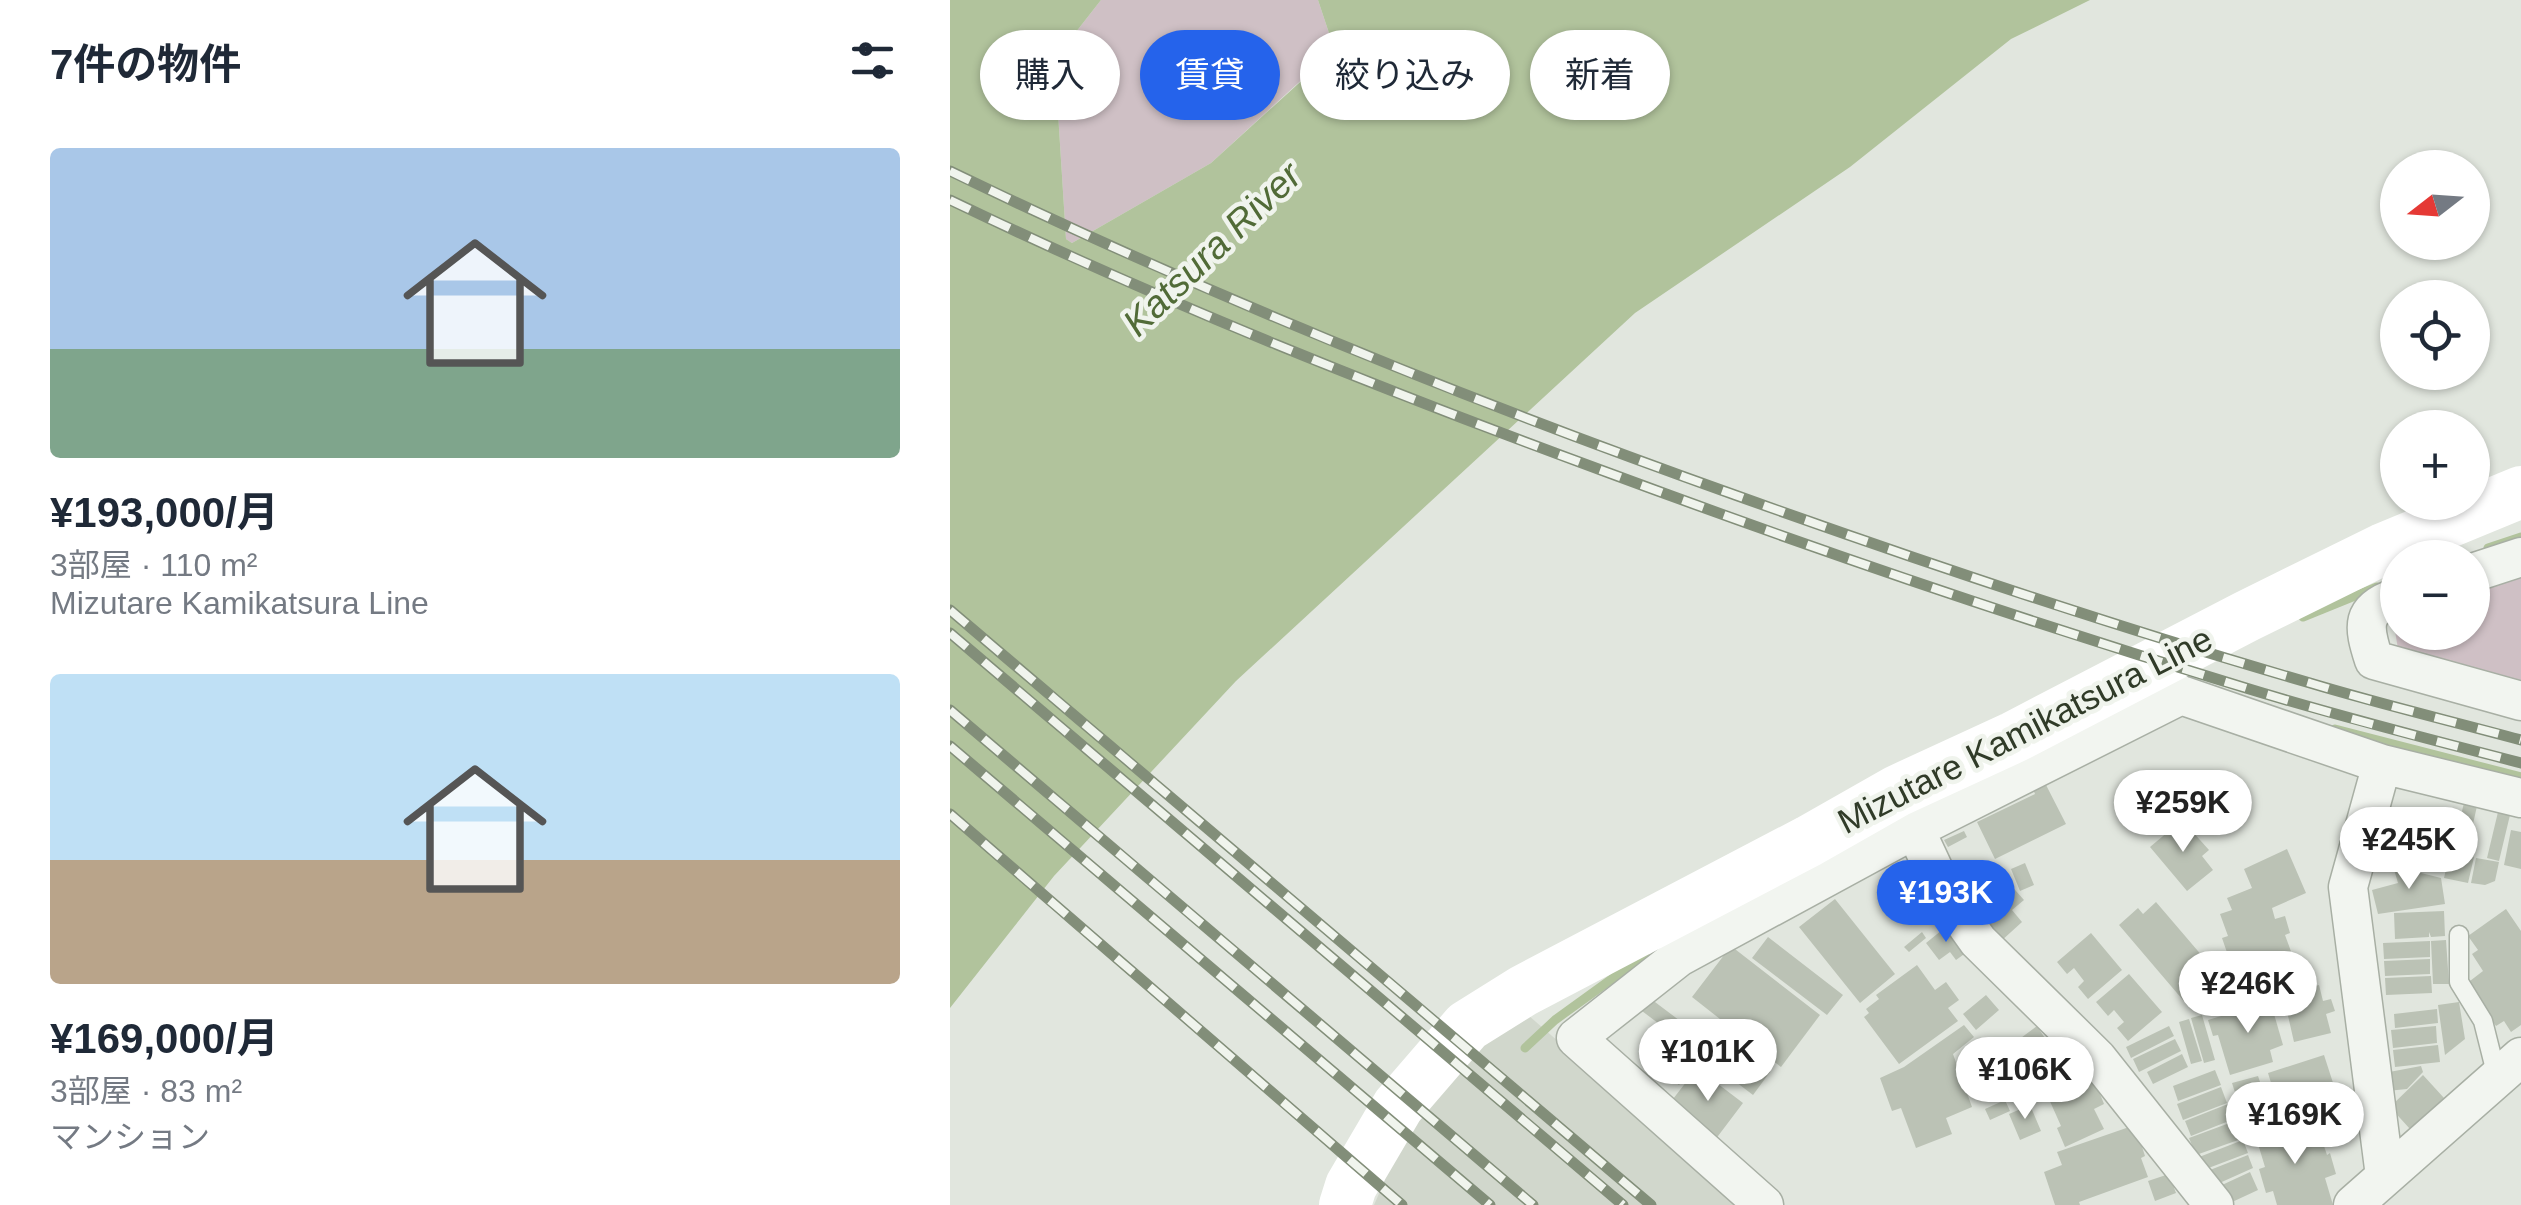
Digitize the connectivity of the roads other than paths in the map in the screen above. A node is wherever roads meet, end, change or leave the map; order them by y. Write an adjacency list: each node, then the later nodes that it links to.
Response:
1 (2521, 492): 5 (main road, Mizutare Kamikatsura Line)
2 (2521, 557): 3 (street)
3 (2490, 566)
4 (2380, 602): 6 (street)
5 (2159, 685): 7 (street); 9 (main road, Mizutare Kamikatsura Line)
6 (2521, 701)
7 (2382, 764): 8 (street); 12 (street)
8 (2521, 798)
9 (1907, 811): 13 (main road, Mizutare Kamikatsura Line); 14 (street); 15 (street)
10 (2459, 935): 11 (lane)
11 (2509, 1068): 12 (street)
12 (2385, 1176): 16 (street)
13 (1346, 1205)
14 (1764, 1205)
15 (2214, 1205)
16 (2354, 1205)

